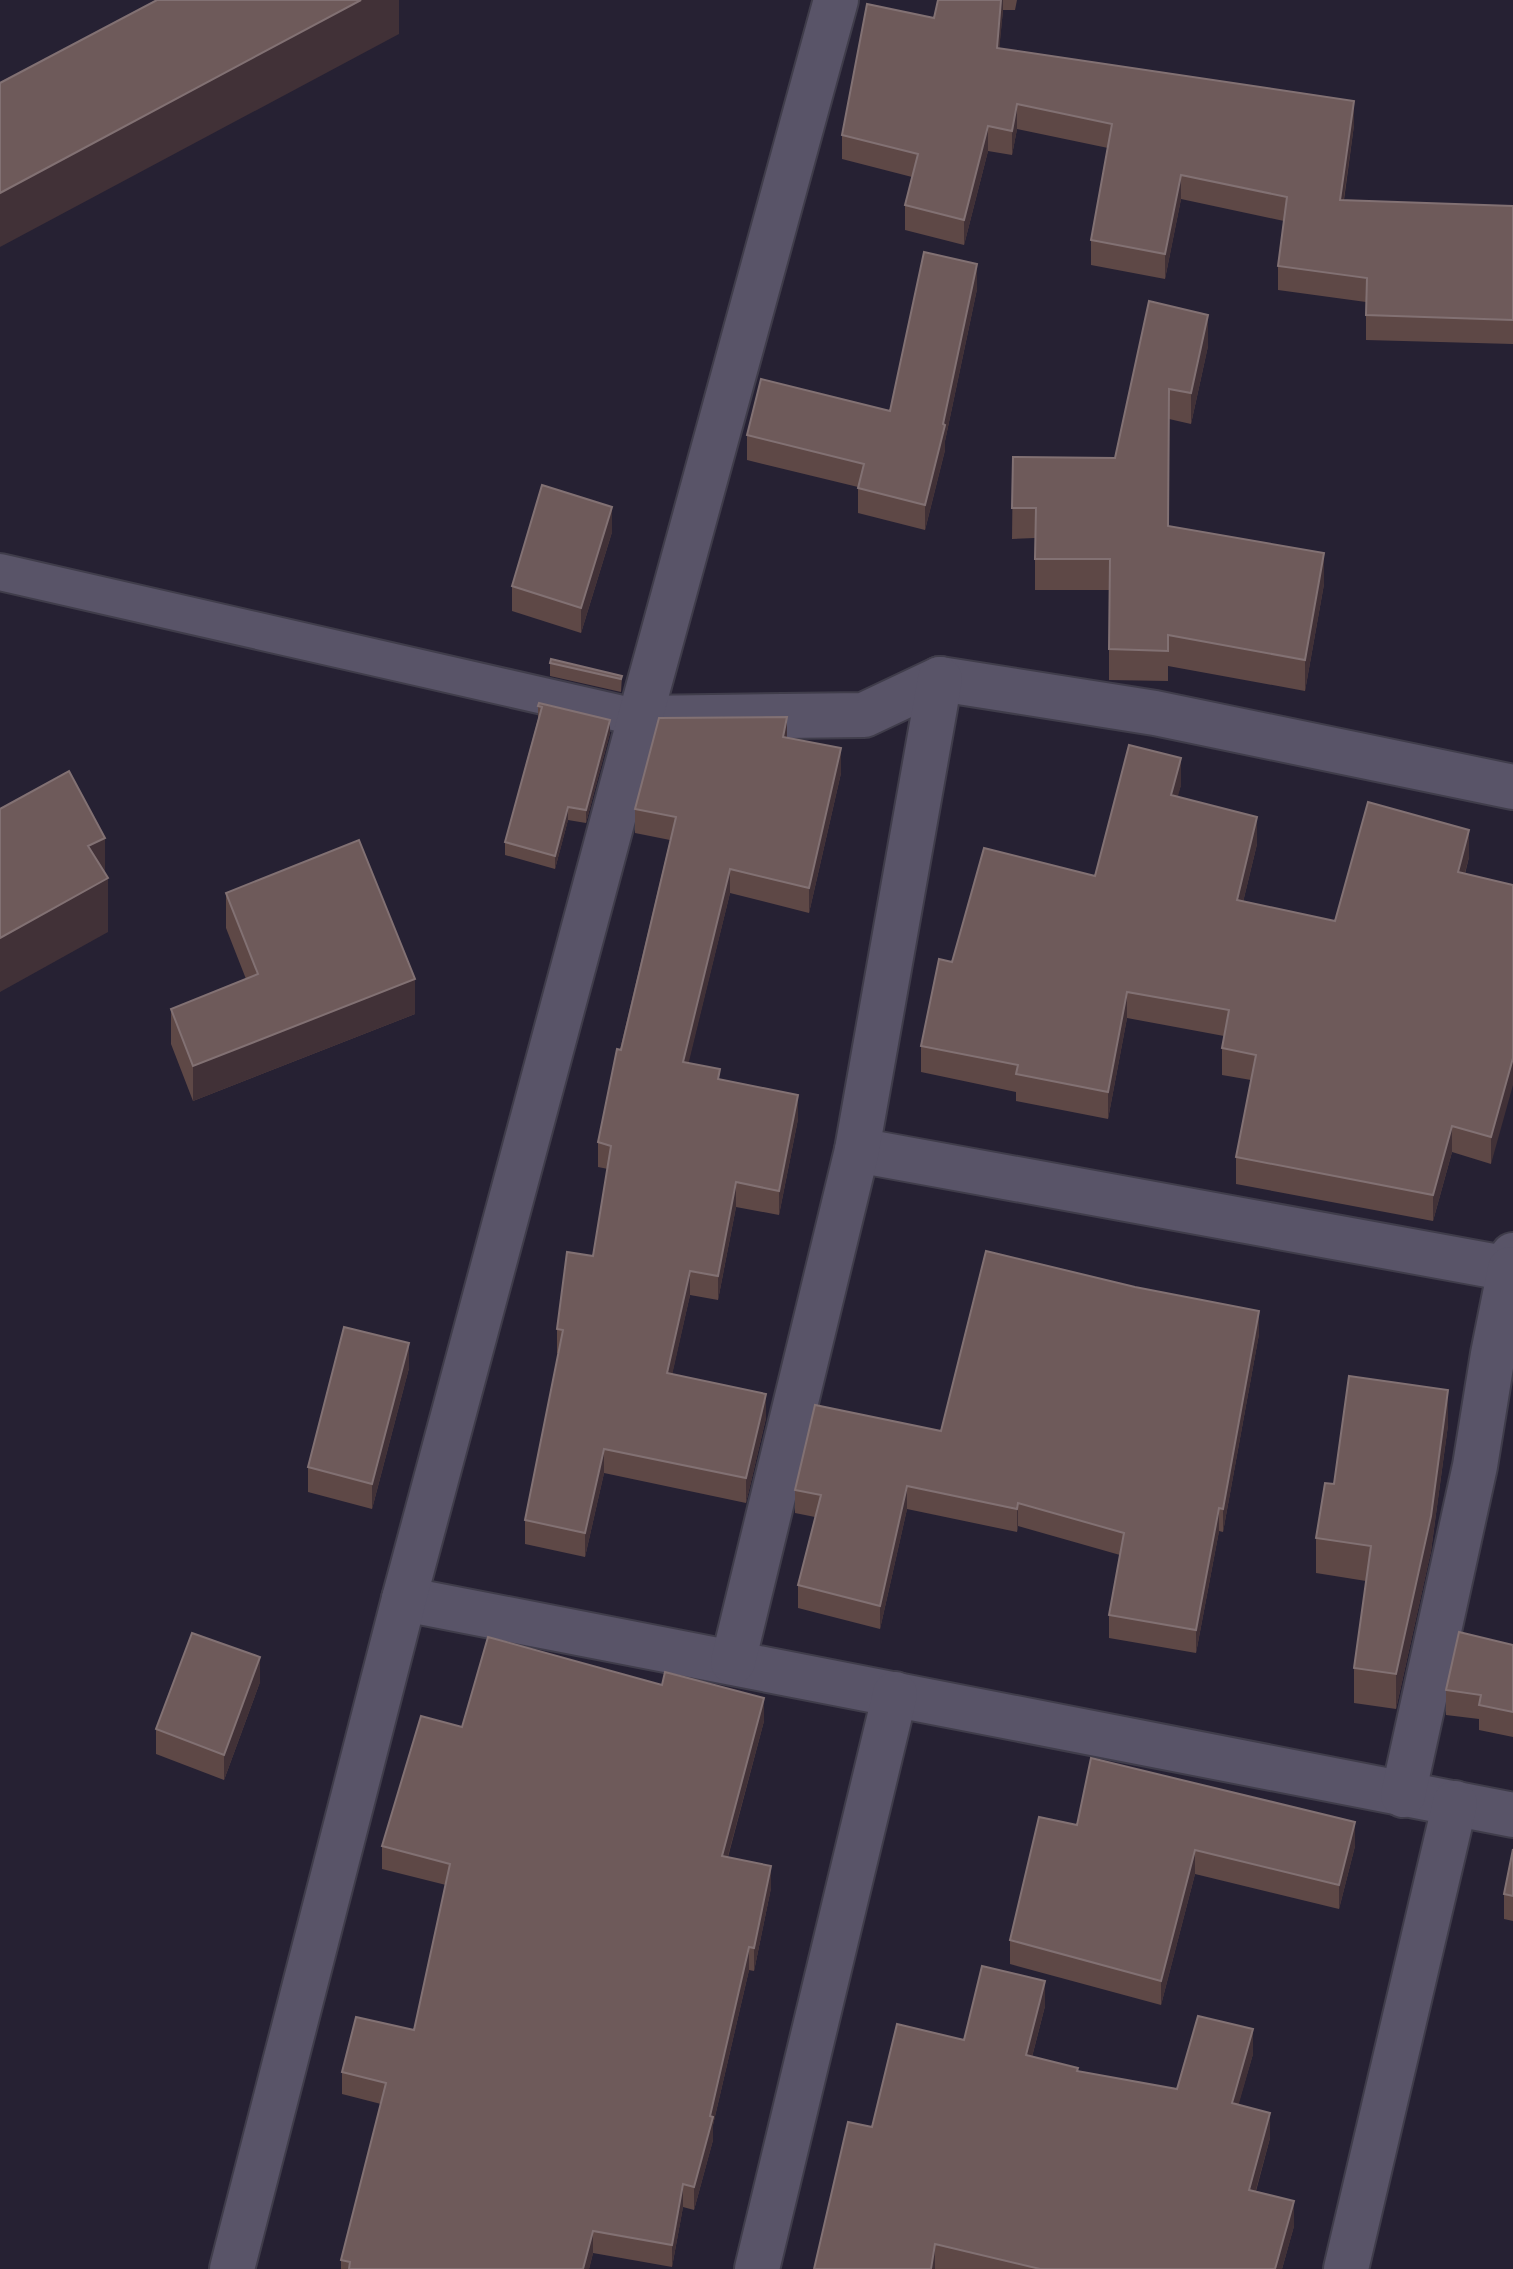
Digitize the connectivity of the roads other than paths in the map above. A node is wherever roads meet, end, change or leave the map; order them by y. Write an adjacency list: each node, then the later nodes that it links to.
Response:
1 (836, 0): 4 (street)
2 (0, 572): 4 (lane)
3 (940, 679): 4 (street); 5 (street); 6 (street)
4 (640, 718): 8 (street)
5 (1513, 787)
6 (857, 1150): 7 (street); 9 (street)
7 (1512, 1265): 11 (street)
8 (404, 1599): 9 (street); 14 (street)
9 (733, 1662): 10 (street)
10 (895, 1694): 11 (street); 15 (street)
11 (1403, 1795): 12 (street)
12 (1455, 1803): 13 (street); 16 (street)
13 (1513, 1815)
14 (232, 2269)
15 (757, 2269)
16 (1346, 2269)

